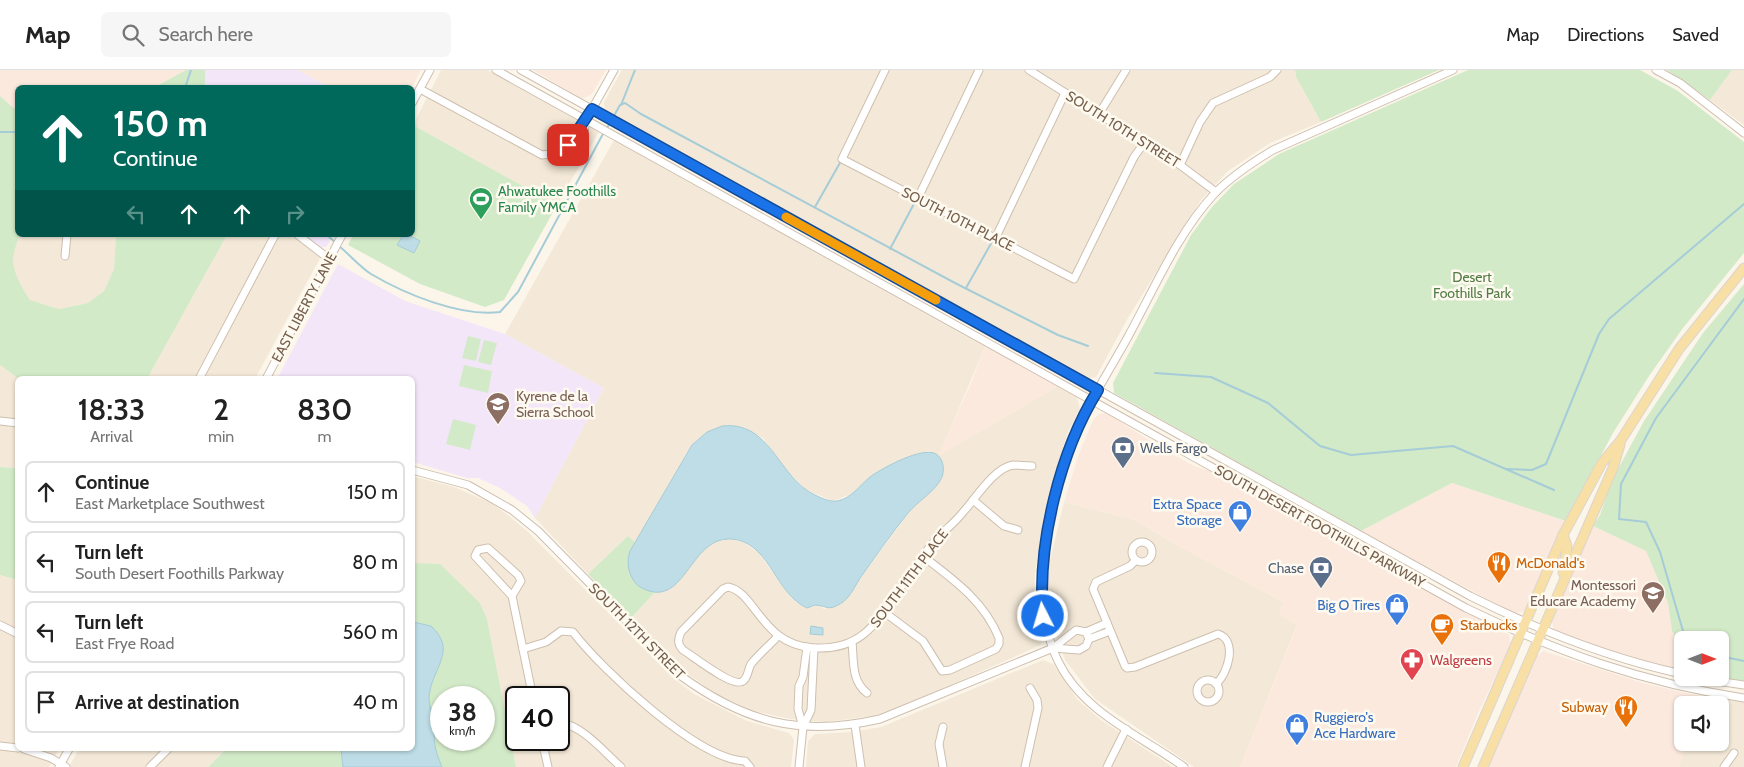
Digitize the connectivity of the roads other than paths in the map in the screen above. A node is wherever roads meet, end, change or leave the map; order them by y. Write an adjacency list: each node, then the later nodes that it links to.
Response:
1 (430, 70): 12 (street)
2 (496, 70): 17 (street, SOUTH DESERT FOOTHILLS PARKWAY)
3 (521, 70): 15 (street, SOUTH DESERT FOOTHILLS PARKWAY)
4 (614, 70): 15 (street)
5 (885, 70): 22 (street, SOUTH 10TH PLACE)
6 (979, 70): 22 (street)
7 (1029, 70): 13 (street, SOUTH 10TH STREET)
8 (1126, 70): 16 (street)
9 (1453, 70): 21 (street)
10 (1656, 70): 18 (street)
11 (1277, 71): 20 (street)
12 (420, 89): 14 (street); 17 (street)
13 (1065, 93): 16 (street, SOUTH 10TH STREET); 29 (street)
14 (415, 98)
15 (592, 109): 17 (street); 23 (street, SOUTH DESERT FOOTHILLS PARKWAY)
16 (1099, 114): 19 (street, SOUTH 10TH STREET)
17 (586, 120): 24 (street, SOUTH DESERT FOOTHILLS PARKWAY)
18 (1744, 134)
19 (1144, 143): 20 (street, SOUTH 10TH STREET); 29 (street, SOUTH 10TH PLACE)
20 (1180, 165): 21 (street, SOUTH 10TH STREET)
21 (1216, 192): 35 (street)
22 (918, 198): 29 (street, SOUTH 10TH PLACE)
23 (770, 208): 24 (street); 35 (street, SOUTH DESERT FOOTHILLS PARKWAY)
24 (765, 219): 36 (street, SOUTH DESERT FOOTHILLS PARKWAY)
25 (67, 237): 30 (street)
26 (274, 237): 33 (street)
27 (301, 237): 31 (street)
28 (341, 237): 31 (street, EAST LIBERTY LANE)
29 (995, 239)
30 (65, 256)
31 (331, 257): 34 (street, EAST LIBERTY LANE)
32 (1744, 268): 39 (main road)
33 (201, 376)
34 (268, 376)
35 (1098, 390): 36 (street); 50 (street, SOUTH DESERT FOOTHILLS PARKWAY)
36 (1092, 400): 57 (street, SOUTH DESERT FOOTHILLS PARKWAY); 63 (street)
37 (0, 421): 38 (street)
38 (15, 423)
39 (1621, 440): 44 (main road); 47 (main road)
40 (1032, 466): 42 (street, SOUTH 11TH PLACE)
41 (415, 471): 77 (street, SOUTH 12TH STREET)
42 (972, 500): 43 (street); 45 (street, SOUTH 11TH PLACE)
43 (1018, 530)
44 (1563, 535): 47 (main road); 50 (main road)
45 (924, 557): 49 (street, SOUTH 11TH PLACE); 49 (street)
46 (1136, 560): 51 (street)
47 (1562, 581): 53 (main road)
48 (512, 596): 48 (street); 64 (street)
49 (884, 612): 60 (street, SOUTH 11TH PLACE)
50 (1525, 622): 53 (street, SOUTH DESERT FOOTHILLS PARKWAY); 57 (main road)
51 (1107, 623): 54 (street); 55 (street, SOUTH 12TH STREET)
52 (0, 626): 56 (street)
53 (1542, 630): 61 (main road); 65 (street, SOUTH DESERT FOOTHILLS PARKWAY)
54 (1110, 631): 59 (street, SOUTH 12TH STREET); 67 (street)
55 (1086, 632): 59 (street); 63 (street, SOUTH 12TH STREET)
56 (15, 633)
57 (1520, 634): 61 (street, SOUTH DESERT FOOTHILLS PARKWAY); 98 (main road)
58 (778, 636): 58 (street, SOUTH 11TH PLACE); 62 (street, SOUTH 11TH PLACE)
59 (1089, 639): 63 (street, SOUTH 12TH STREET)
60 (852, 642): 62 (street, SOUTH 11TH PLACE); 71 (street)
61 (1537, 642): 74 (street, SOUTH DESERT FOOTHILLS PARKWAY); 99 (main road)
62 (810, 647): 72 (street); 73 (street)
63 (1053, 648): 76 (street, SOUTH 12TH STREET); 79 (street)
64 (523, 649): 69 (street); 89 (street)
65 (1674, 672)
66 (1729, 683): 68 (street)
67 (1216, 684)
68 (1744, 685)
69 (531, 686)
70 (1030, 688): 95 (street)
71 (867, 693)
72 (798, 696): 73 (street); 77 (street)
73 (813, 697): 77 (street)
74 (1744, 698)
75 (570, 725): 91 (street)
76 (855, 725): 77 (street, SOUTH 12TH STREET); 93 (street)
77 (802, 727): 92 (street)
78 (943, 727): 94 (street)
79 (1126, 729): 96 (street); 97 (street)
80 (0, 746): 81 (street)
81 (15, 748)
82 (28, 751): 87 (street)
83 (68, 751): 87 (street)
84 (166, 751): 90 (street)
85 (544, 751): 88 (street)
86 (1734, 753): 100 (street)
87 (62, 766)
88 (547, 766)
89 (750, 766)
90 (150, 767)
91 (621, 767)
92 (798, 767)
93 (861, 767)
94 (943, 767)
95 (1025, 767)
96 (1107, 767)
97 (1184, 767)
98 (1463, 767)
99 (1483, 767)
100 (1724, 767)

